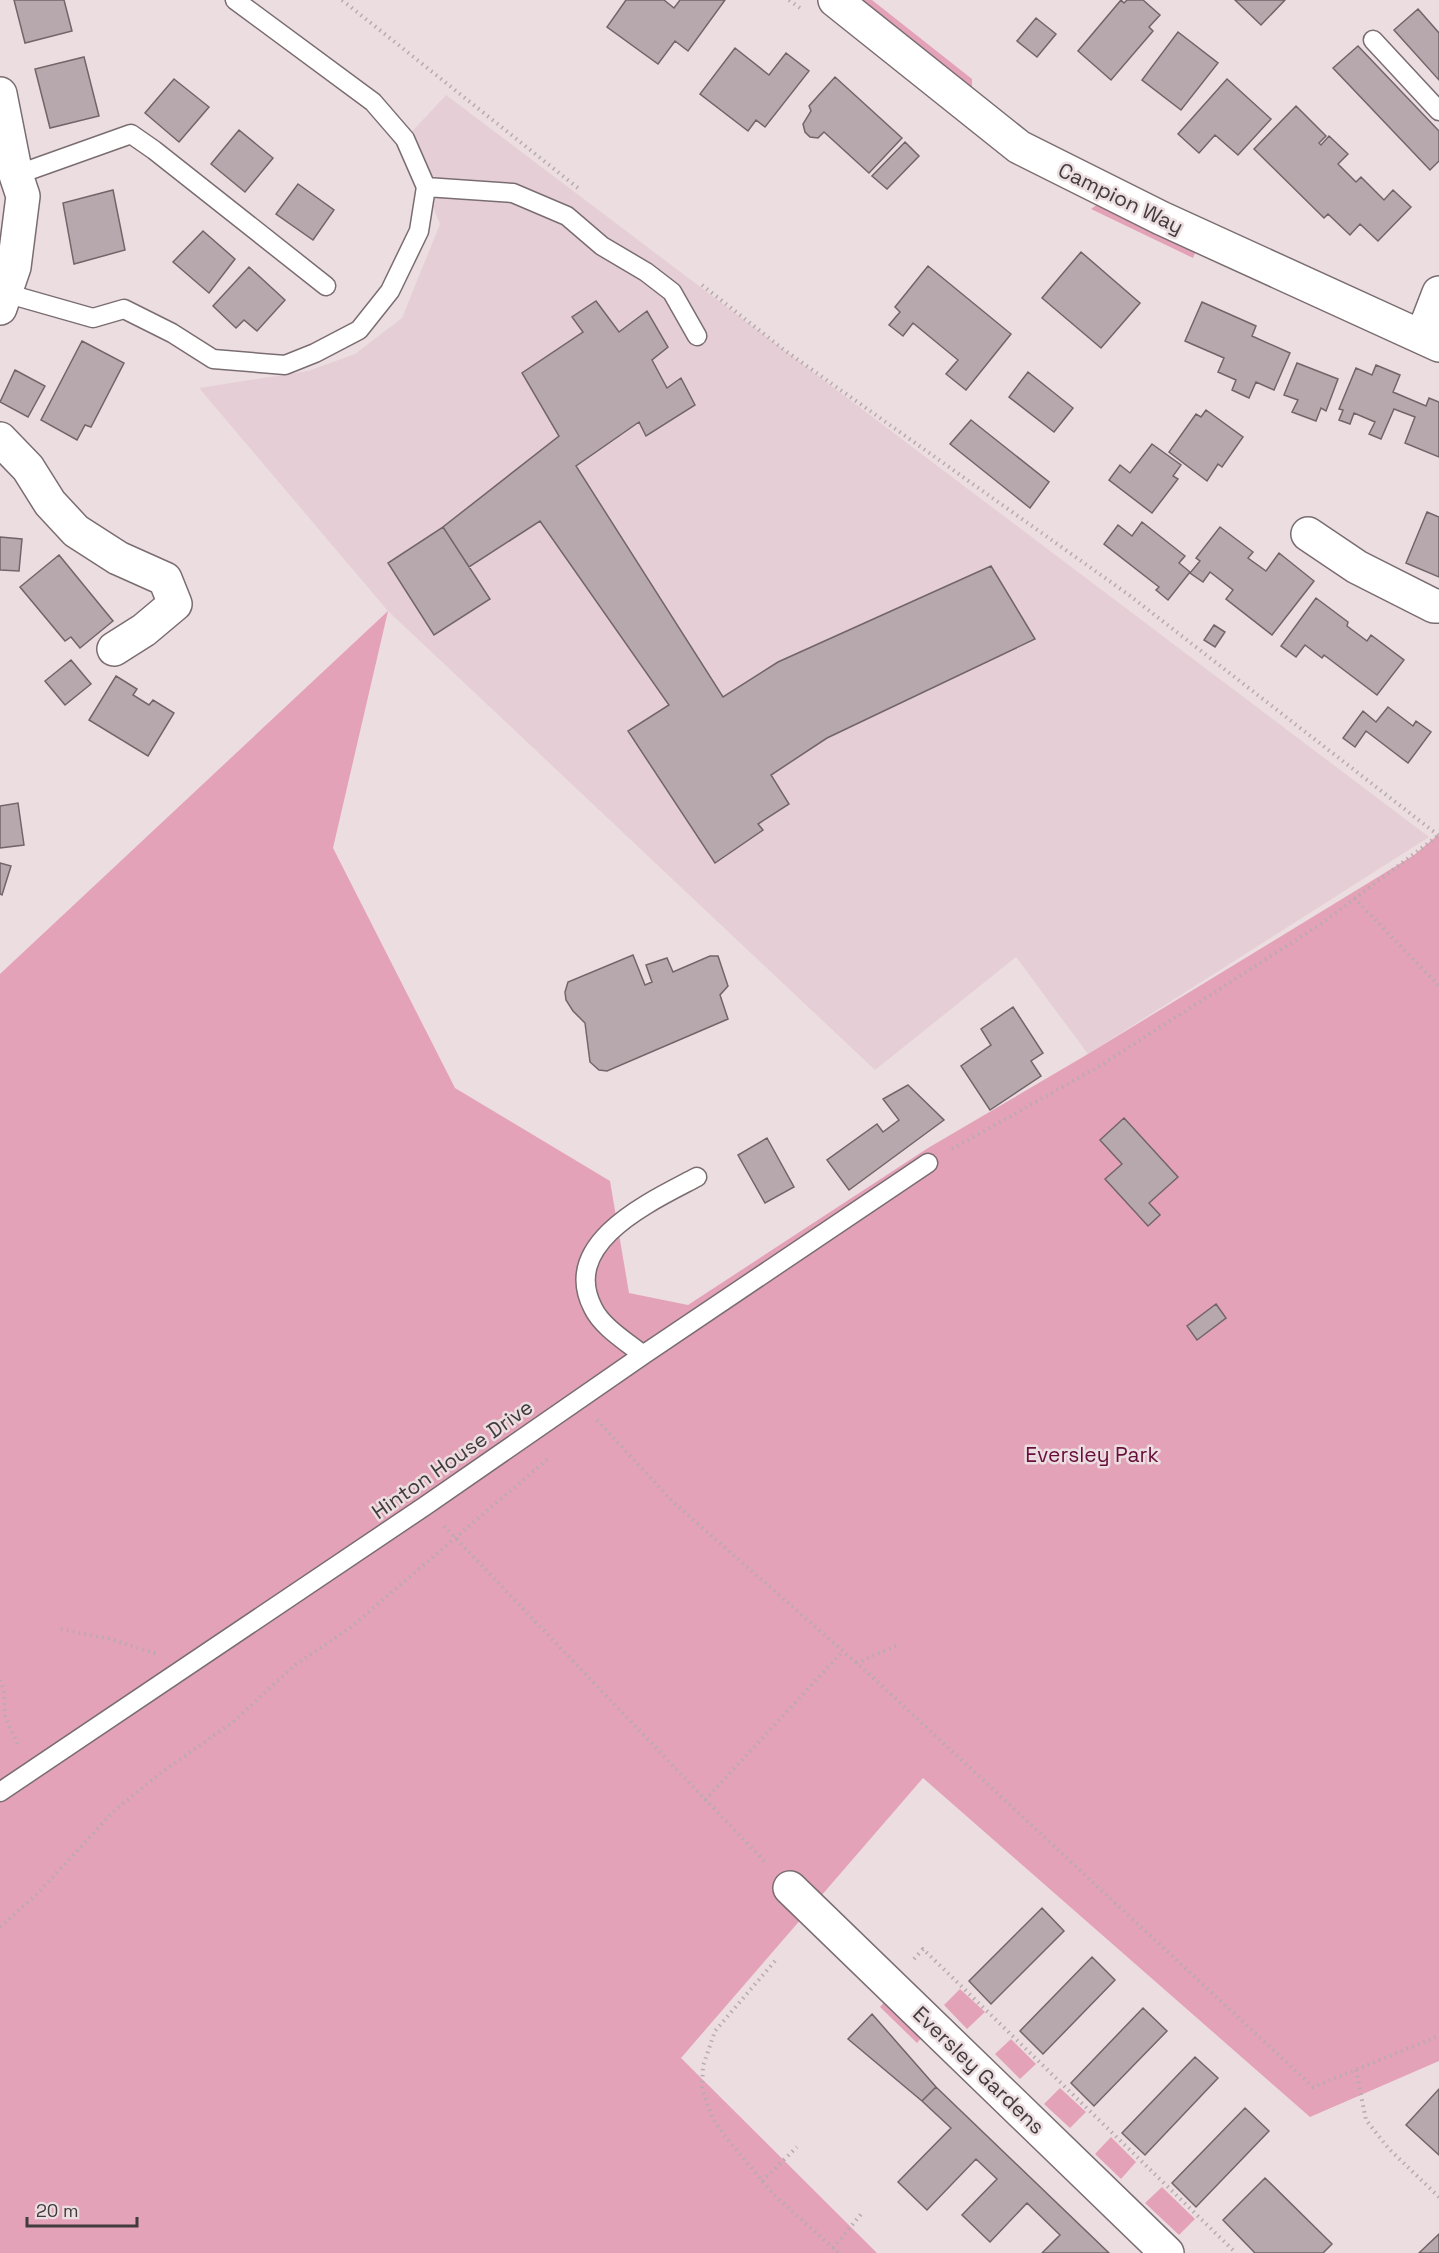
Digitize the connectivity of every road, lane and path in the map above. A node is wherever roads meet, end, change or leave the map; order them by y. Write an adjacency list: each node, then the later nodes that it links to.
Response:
1 (235, 0): 8 (lane)
2 (342, 0): 9 (path)
3 (835, 0): 15 (street, Campion Way)
4 (1373, 40): 6 (lane)
5 (0, 94): 7 (street)
6 (1439, 111)
7 (16, 175): 11 (lane); 13 (street)
8 (426, 188): 13 (lane); 14 (lane)
9 (579, 189)
10 (700, 284): 20 (path)
11 (326, 286)
12 (1439, 293): 15 (street)
13 (3, 301)
14 (697, 336)
15 (1430, 341)
16 (0, 439): 19 (street)
17 (1308, 534): 18 (street)
18 (1439, 606)
19 (114, 649)
20 (1438, 835): 21 (path)
21 (1354, 898): 22 (path); 23 (path)
22 (1439, 986)
23 (928, 1163): 25 (lane, Hinton House Drive)
24 (697, 1177): 25 (lane)
25 (643, 1355): 26 (lane, Hinton House Drive)
26 (578, 1400): 31 (path); 32 (lane, Hinton House Drive)
27 (551, 1456): 28 (path)
28 (455, 1539): 38 (path); 40 (path)
29 (61, 1629): 32 (path)
30 (898, 1645): 33 (path)
31 (843, 1651): 33 (path); 38 (path)
32 (189, 1664): 36 (lane, Hinton House Drive)
33 (856, 1664): 44 (path)
34 (0, 1680): 35 (path)
35 (2, 1717): 36 (path)
36 (32, 1770): 37 (lane, Hinton House Drive)
37 (0, 1792)
38 (705, 1800): 39 (path)
39 (790, 1888): 42 (street, Eversley Gardens)
40 (0, 1927)
41 (775, 1961): 46 (path)
42 (890, 1984): 51 (street, Eversley Gardens); 52 (path)
43 (1439, 2036): 44 (path)
44 (1356, 2070): 47 (path)
45 (797, 2147): 46 (path)
46 (762, 2181): 49 (path)
47 (1439, 2197)
48 (862, 2213): 49 (path)
49 (834, 2248): 50 (path)
50 (839, 2253)
51 (1167, 2253)
52 (1236, 2253)

